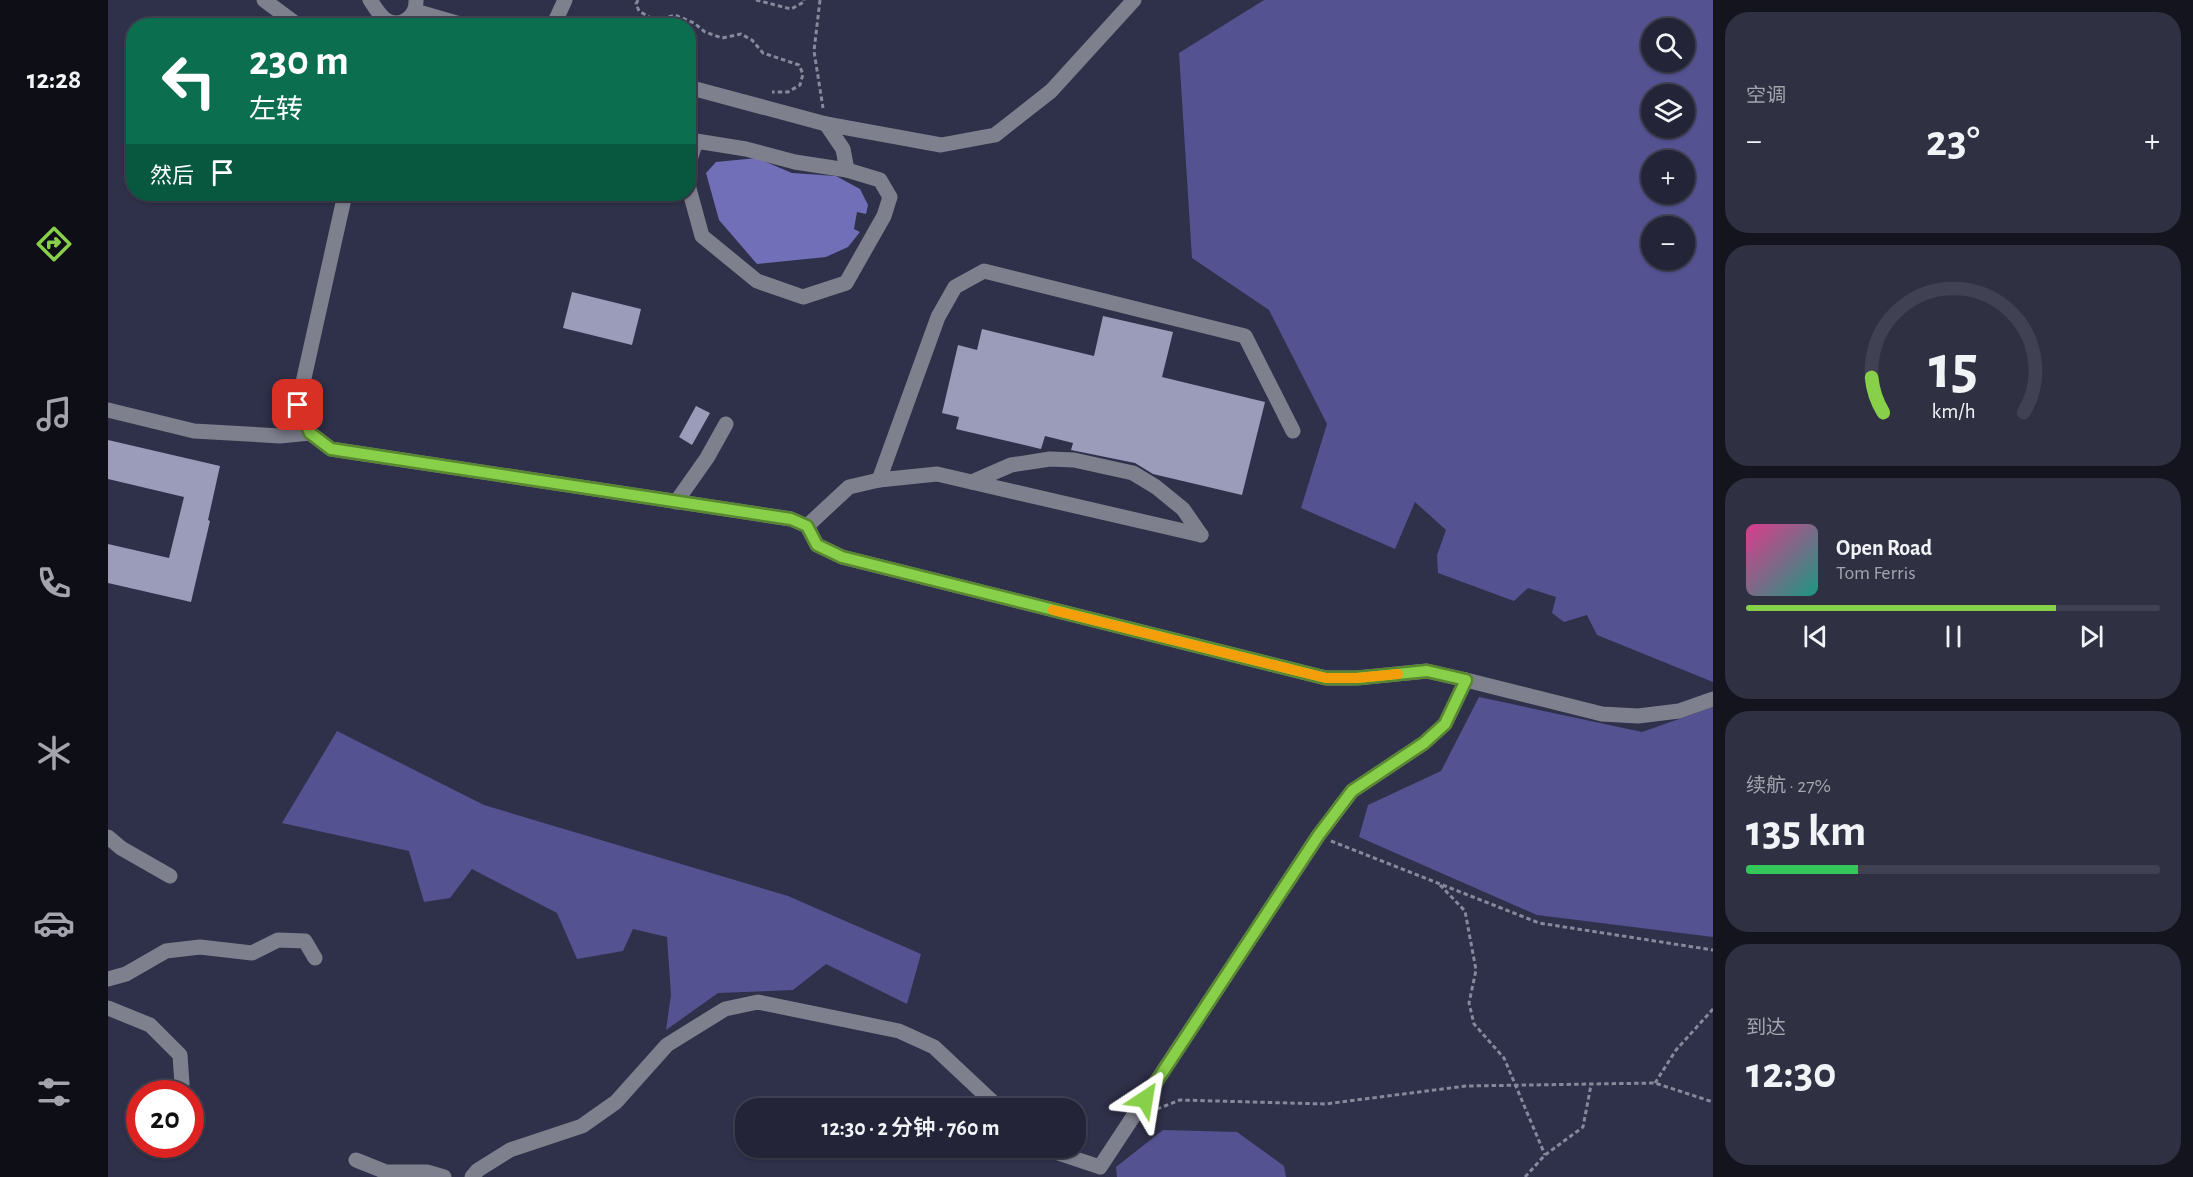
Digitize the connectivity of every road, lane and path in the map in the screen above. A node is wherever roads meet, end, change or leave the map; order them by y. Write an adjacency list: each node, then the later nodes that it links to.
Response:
1 (264, 0): 10 (street)
2 (370, 0): 11 (street)
3 (564, 0): 13 (street)
4 (638, 0): 14 (path)
5 (756, 0): 6 (path)
6 (804, 0)
7 (820, 0): 20 (path)
8 (1134, 0): 20 (street)
9 (415, 6): 12 (street)
10 (288, 18)
11 (385, 18)
12 (446, 18)
13 (556, 18)
14 (651, 18)
15 (666, 18): 16 (path)
16 (682, 18)
17 (696, 25): 19 (path)
18 (696, 89): 20 (street)
19 (769, 93)
20 (826, 124): 22 (street)
21 (696, 141): 22 (street)
22 (847, 170): 24 (street)
23 (343, 201): 28 (street)
24 (692, 201)
25 (108, 410): 28 (street)
26 (726, 424): 31 (street)
27 (1293, 431): 29 (street)
28 (310, 433): 31 (street)
29 (879, 480): 30 (street); 32 (street)
30 (972, 482): 30 (street)
31 (676, 502): 32 (street)
32 (807, 526): 33 (street)
33 (1466, 680): 34 (street); 35 (street)
34 (1713, 699)
35 (1318, 836): 38 (path); 50 (street)
36 (108, 837): 37 (street)
37 (170, 876)
38 (1439, 883): 39 (path); 47 (path)
39 (1713, 950)
40 (315, 958): 41 (street)
41 (108, 979)
42 (108, 1008): 44 (street)
43 (1713, 1009): 45 (path)
44 (182, 1080)
45 (1655, 1083): 46 (path); 49 (path)
46 (1591, 1085): 47 (path); 51 (path)
47 (1516, 1087): 50 (path); 51 (path)
48 (988, 1098): 56 (street)
49 (1713, 1102)
50 (1132, 1118): 54 (street)
51 (1545, 1155): 57 (path)
52 (1067, 1158): 54 (street)
53 (356, 1160): 55 (street)
54 (1100, 1172)
55 (444, 1177)
56 (472, 1177)
57 (1525, 1177)

